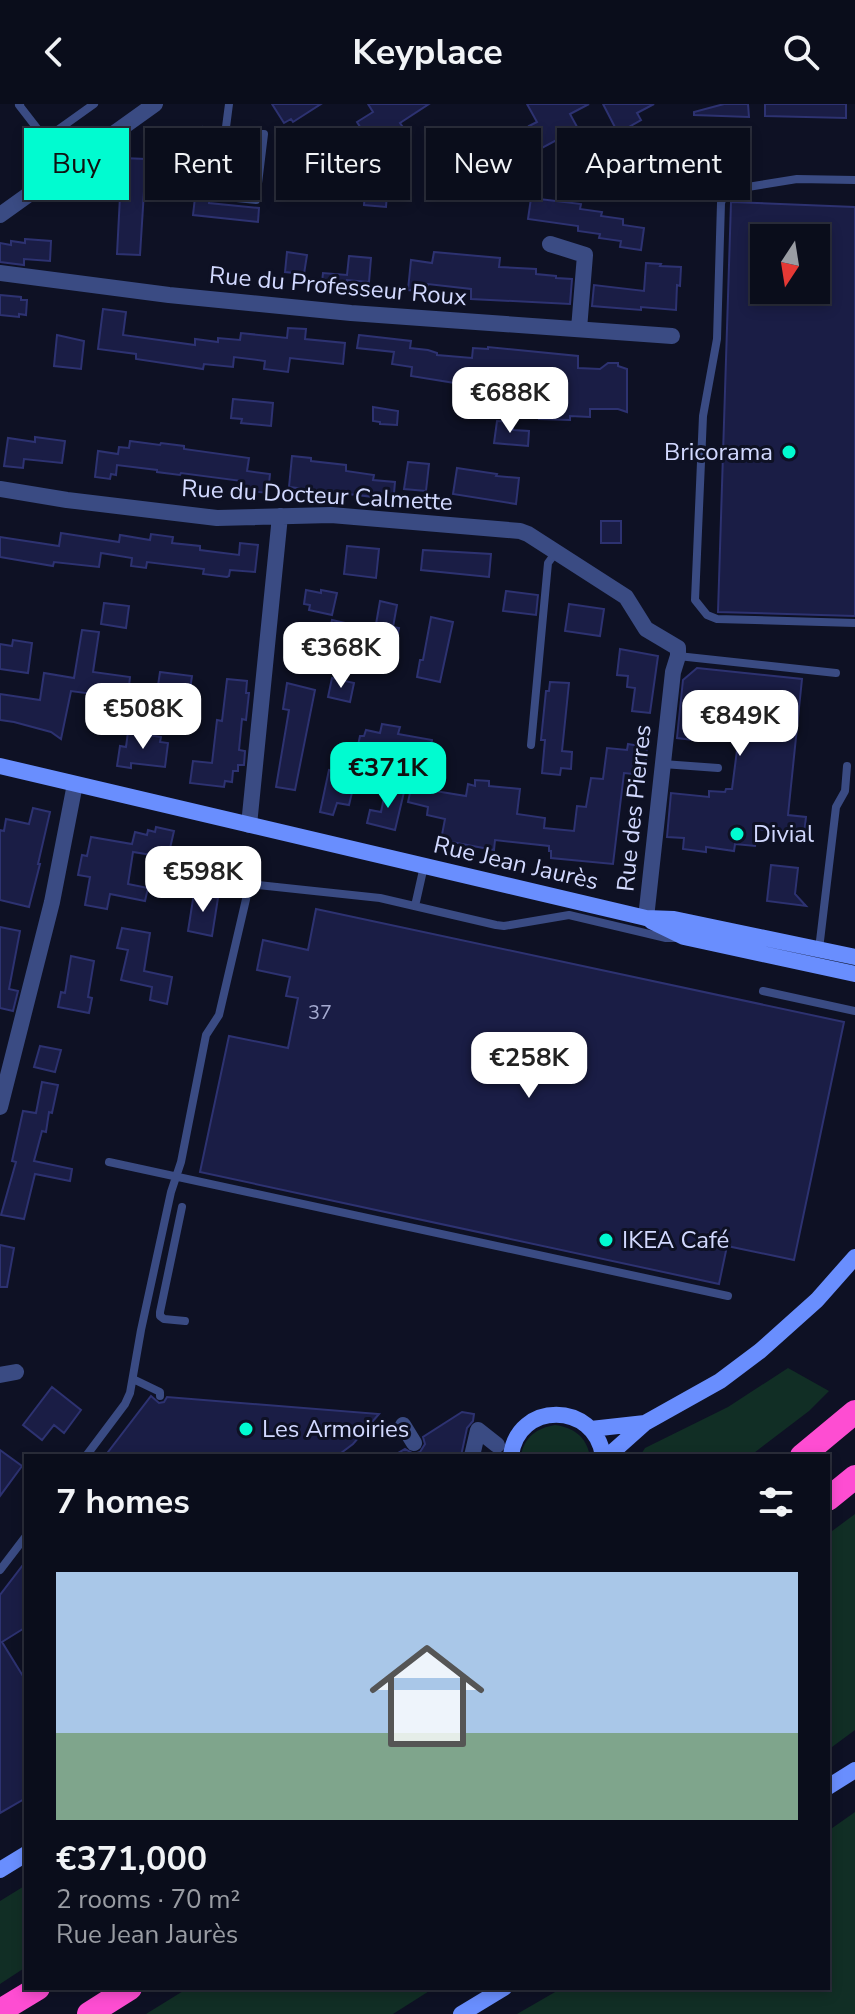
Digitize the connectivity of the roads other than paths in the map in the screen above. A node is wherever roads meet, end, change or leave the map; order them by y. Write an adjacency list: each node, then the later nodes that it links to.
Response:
1 (20, 104): 5 (lane)
2 (94, 104): 6 (lane)
3 (155, 104): 7 (street)
4 (229, 104): 8 (lane)
5 (37, 128)
6 (60, 128)
7 (121, 128)
8 (226, 128)
9 (225, 134): 9 (lane)
10 (855, 180): 20 (lane)
11 (24, 198): 12 (street)
12 (0, 215)
13 (550, 244): 15 (street)
14 (0, 273): 15 (street, Rue du Professeur Roux)
15 (579, 329): 16 (street, Rue du Professeur Roux)
16 (672, 336)
17 (0, 489): 18 (street, Rue du Docteur Calmette)
18 (280, 516): 19 (street, Rue du Docteur Calmette); 29 (street)
19 (556, 552): 21 (street, Rue du Docteur Calmette); 23 (lane)
20 (855, 623)
21 (678, 656): 22 (lane); 24 (street, Rue des Pierres)
22 (836, 673)
23 (531, 745)
24 (663, 764): 27 (lane); 32 (street, Rue des Pierres)
25 (0, 766): 28 (main road, Rue Jean Jaurès)
26 (847, 766): 34 (lane)
27 (718, 768)
28 (75, 784): 29 (main road, Rue Jean Jaurès); 39 (street)
29 (249, 825): 30 (main road, Rue Jean Jaurès)
30 (424, 866): 31 (lane); 32 (main road, Rue Jean Jaurès)
31 (415, 906): 33 (lane); 41 (lane)
32 (646, 918): 33 (main road, Rue Jean Jaurès); 34 (main road, Rue Jean Jaurès)
33 (684, 937): 36 (main road, Rue Jean Jaurès)
34 (819, 950): 35 (main road, Rue Jean Jaurès)
35 (855, 957)
36 (855, 974)
37 (763, 991): 38 (lane)
38 (855, 1011)
39 (0, 1107)
40 (109, 1162): 41 (lane)
41 (176, 1176): 44 (lane); 46 (lane)
42 (182, 1207): 45 (lane)
43 (855, 1257): 49 (main road)
44 (728, 1296)
45 (185, 1321)
46 (133, 1379): 47 (lane); 52 (lane)
47 (160, 1396)
48 (855, 1412): 56 (highway)
49 (645, 1423): 50 (main road); 55 (main road)
50 (591, 1429): 51 (main road); 54 (main road)
51 (504, 1451): 53 (street)
52 (88, 1454)
53 (472, 1454)
54 (605, 1454)
55 (608, 1454)
56 (804, 1454)
57 (855, 1477): 58 (highway)
58 (830, 1497)
59 (24, 1539): 60 (lane)
60 (0, 1570)
61 (855, 1770): 62 (main road)
62 (830, 1786)
63 (24, 1855): 64 (main road)
64 (0, 1870)
65 (35, 1990): 68 (highway)
66 (127, 1990): 69 (highway)
67 (501, 1990): 70 (main road)
68 (0, 2011)
69 (89, 2014)
70 (461, 2014)

